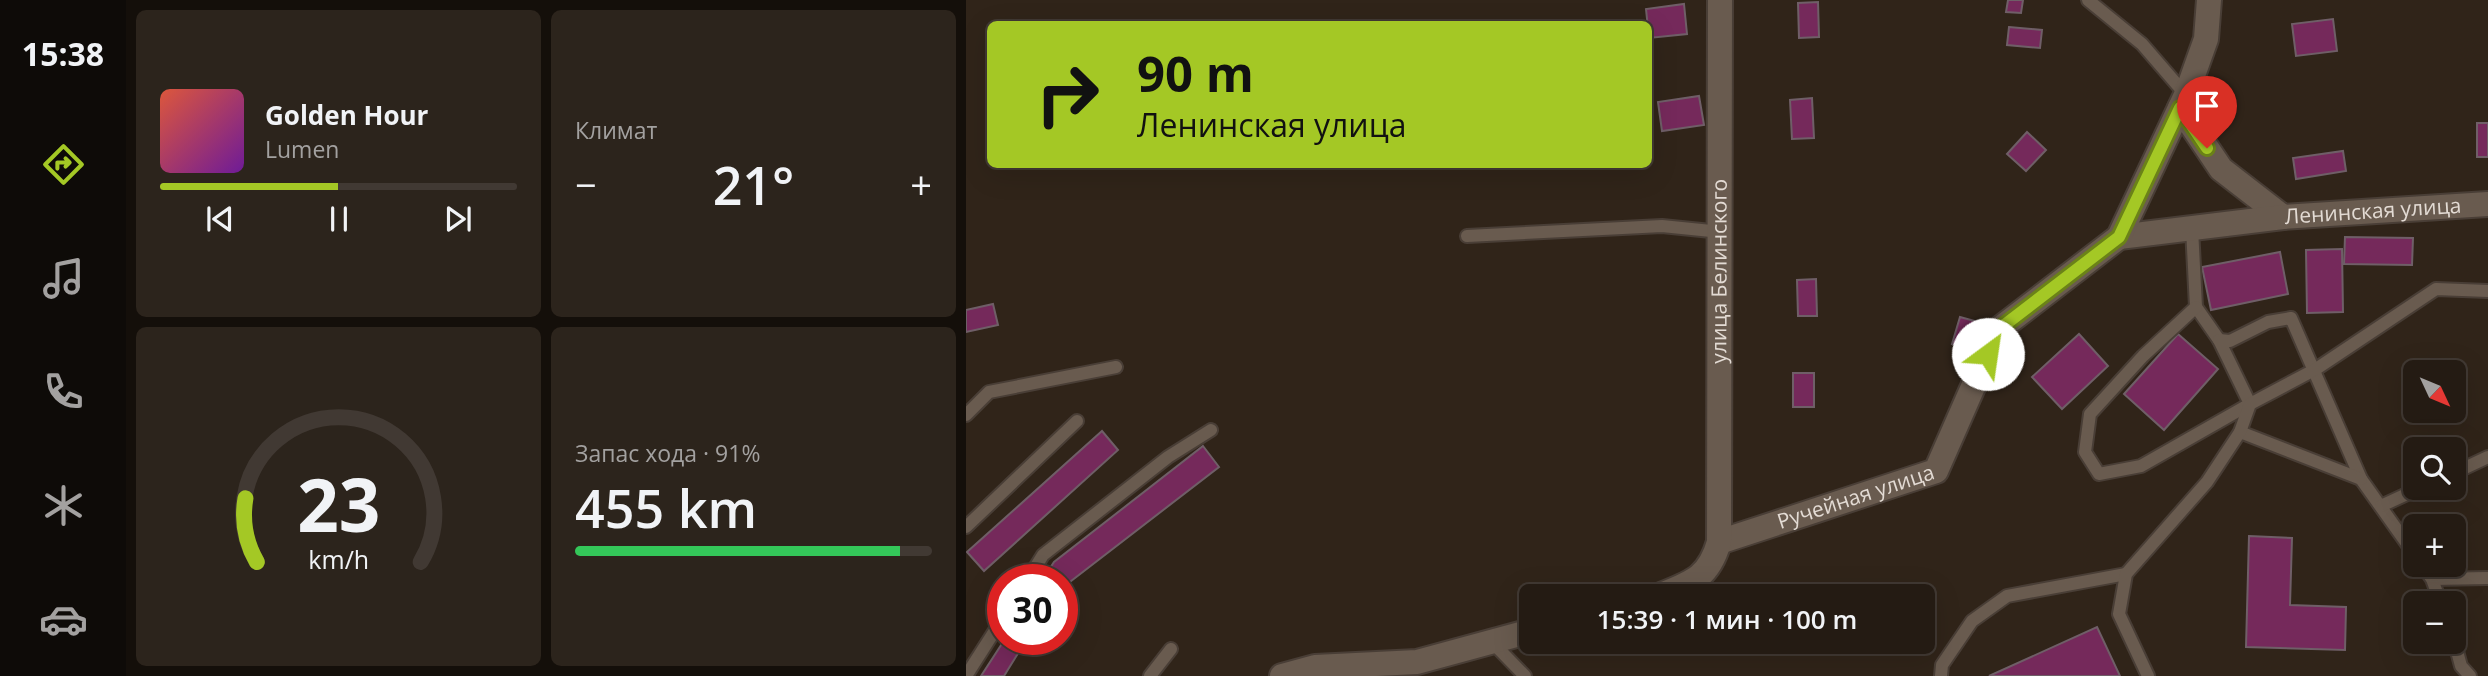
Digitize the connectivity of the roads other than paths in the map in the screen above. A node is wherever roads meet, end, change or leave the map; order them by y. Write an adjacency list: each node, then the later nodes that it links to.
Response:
1 (1720, 0): 8 (street, улица Белинского)
2 (2088, 0): 4 (lane)
3 (2209, 0): 4 (street, Ручейная улица)
4 (2183, 101): 6 (street, Ленинская улица); 10 (street, Ручейная улица)
5 (2488, 204): 6 (street, Ленинская улица)
6 (2283, 217): 7 (street)
7 (2192, 228): 10 (street); 12 (lane)
8 (1721, 232): 9 (lane); 28 (street, улица Белинского)
9 (1467, 236)
10 (2119, 237): 28 (street, Ручейная улица)
11 (2488, 291): 15 (lane)
12 (2196, 307): 13 (lane); 16 (lane)
13 (2218, 340): 15 (lane); 16 (lane)
14 (1116, 367): 17 (lane)
15 (2316, 369): 16 (lane); 23 (lane)
16 (2249, 404): 20 (lane)
17 (966, 415)
18 (1077, 421): 26 (lane)
19 (1211, 430): 29 (lane)
20 (2240, 432): 23 (lane); 30 (lane)
21 (2488, 457): 22 (lane)
22 (2466, 467)
23 (2361, 479): 25 (lane)
24 (2403, 496): 25 (lane)
25 (2381, 506): 27 (lane)
26 (966, 527)
27 (2403, 538)
28 (1719, 542): 33 (street)
29 (1037, 564)
30 (2126, 574): 45 (lane); 46 (lane)
31 (2488, 578): 32 (lane)
32 (2431, 579): 34 (lane)
33 (1686, 584)
34 (2436, 591)
35 (1519, 634): 36 (street)
36 (1491, 640): 40 (street); 44 (lane)
37 (987, 643): 41 (lane)
38 (1171, 649): 42 (lane)
39 (2458, 654): 47 (lane)
40 (1416, 669): 43 (street)
41 (966, 676)
42 (1150, 676)
43 (1282, 676)
44 (1525, 676)
45 (1941, 676)
46 (2148, 676)
47 (2470, 676)

